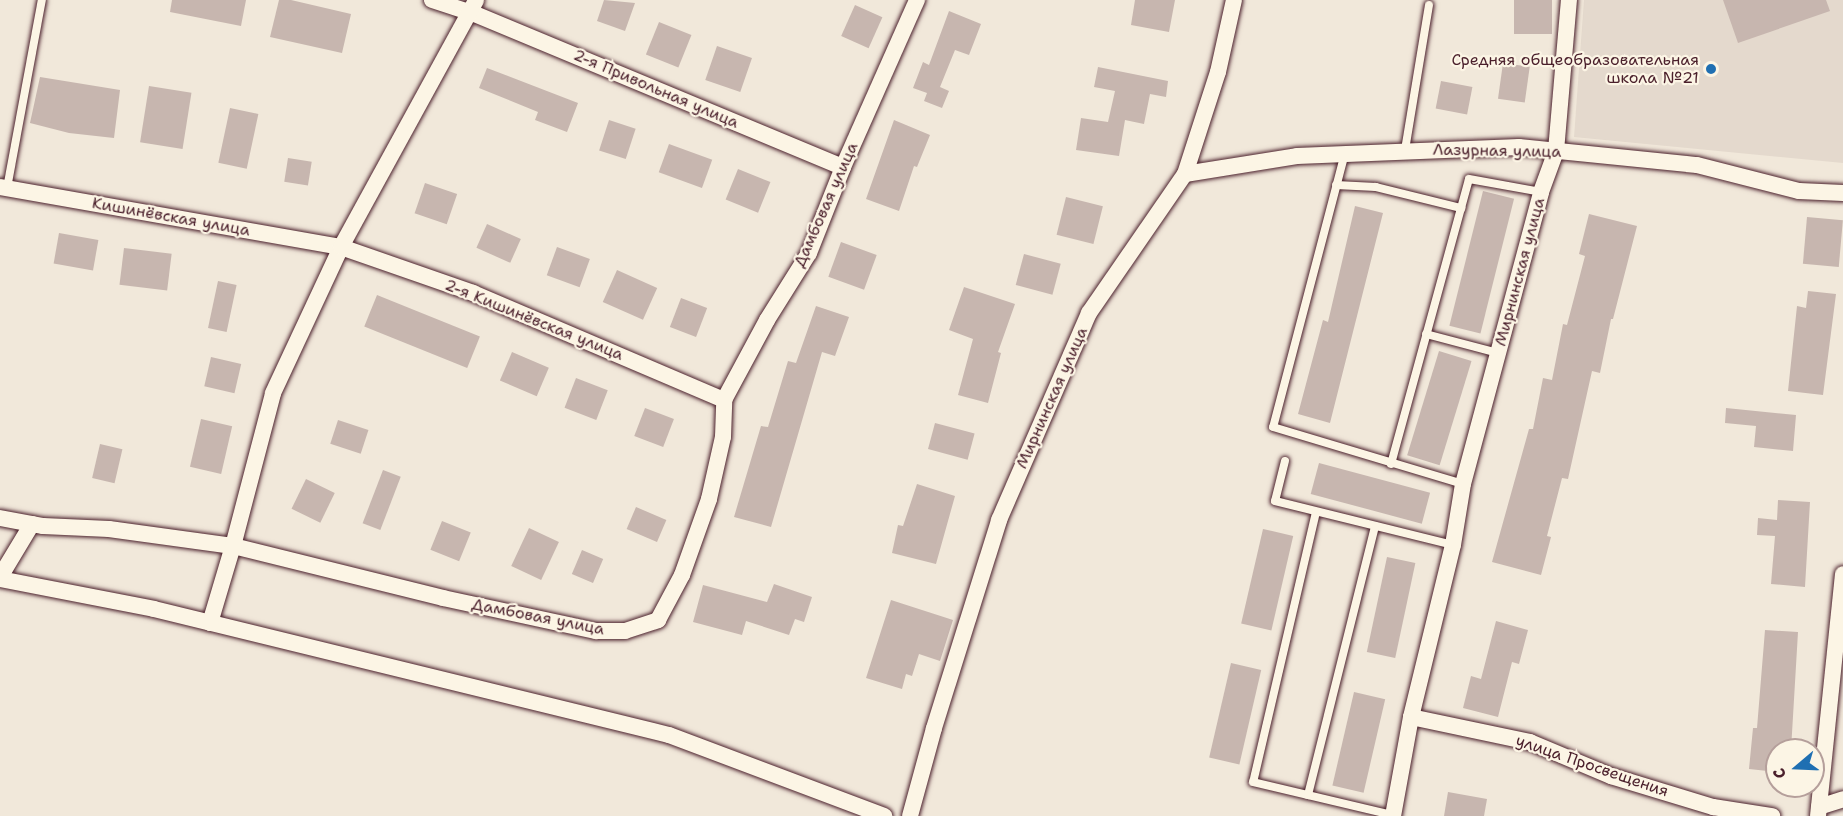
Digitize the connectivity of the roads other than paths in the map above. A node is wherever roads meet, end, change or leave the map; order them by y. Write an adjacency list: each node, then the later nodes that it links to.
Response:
1 (42, 0): 14 (lane)
2 (432, 0): 7 (street, 2-я Привольная улица)
3 (917, 0): 11 (street, Дамбовая улица)
4 (1234, 0): 12 (street, Мирнинская улица)
5 (1569, 0): 9 (street, Мирнинская улица)
6 (1429, 5): 8 (lane)
7 (473, 6): 11 (street, 2-я Привольная улица); 18 (street)
8 (1405, 150): 9 (street, Лазурная улица); 10 (street, Лазурная улица)
9 (1556, 151): 15 (street, Мирнинская улица); 16 (street, Лазурная улица)
10 (1345, 153): 12 (street, Лазурная улица); 13 (lane)
11 (843, 166): 21 (street, Дамбовая улица)
12 (1185, 174): 40 (street, Мирнинская улица)
13 (1336, 185): 17 (lane); 23 (lane)
14 (3, 187): 18 (street, Кишинёвская улица)
15 (1541, 192): 17 (lane); 20 (street, Мирнинская улица)
16 (1843, 193)
17 (1461, 208): 19 (lane)
18 (342, 247): 21 (street, 2-я Кишинёвская улица); 30 (street)
19 (1426, 334): 20 (lane); 23 (lane)
20 (1498, 354): 24 (street, Мирнинская улица)
21 (724, 400): 30 (street, Дамбовая улица)
22 (1285, 461): 25 (lane)
23 (1391, 464): 24 (lane)
24 (1463, 484): 29 (street, Мирнинская улица)
25 (1316, 512): 28 (lane); 35 (lane)
26 (0, 518): 27 (street, Дамбовая улица)
27 (32, 524): 30 (street, Дамбовая улица); 32 (street)
28 (1375, 526): 29 (lane); 35 (lane)
29 (1453, 545): 34 (street, Мирнинская улица)
30 (233, 546): 33 (street)
31 (1843, 574): 37 (street)
32 (0, 578): 33 (street)
33 (210, 623): 39 (street)
34 (1411, 717): 38 (street, Мирнинская улица); 41 (street, улица Просвещения)
35 (1308, 795): 38 (lane)
36 (1843, 799): 37 (street)
37 (1819, 812)
38 (1393, 815)
39 (884, 816)
40 (910, 816)
41 (1772, 816)

